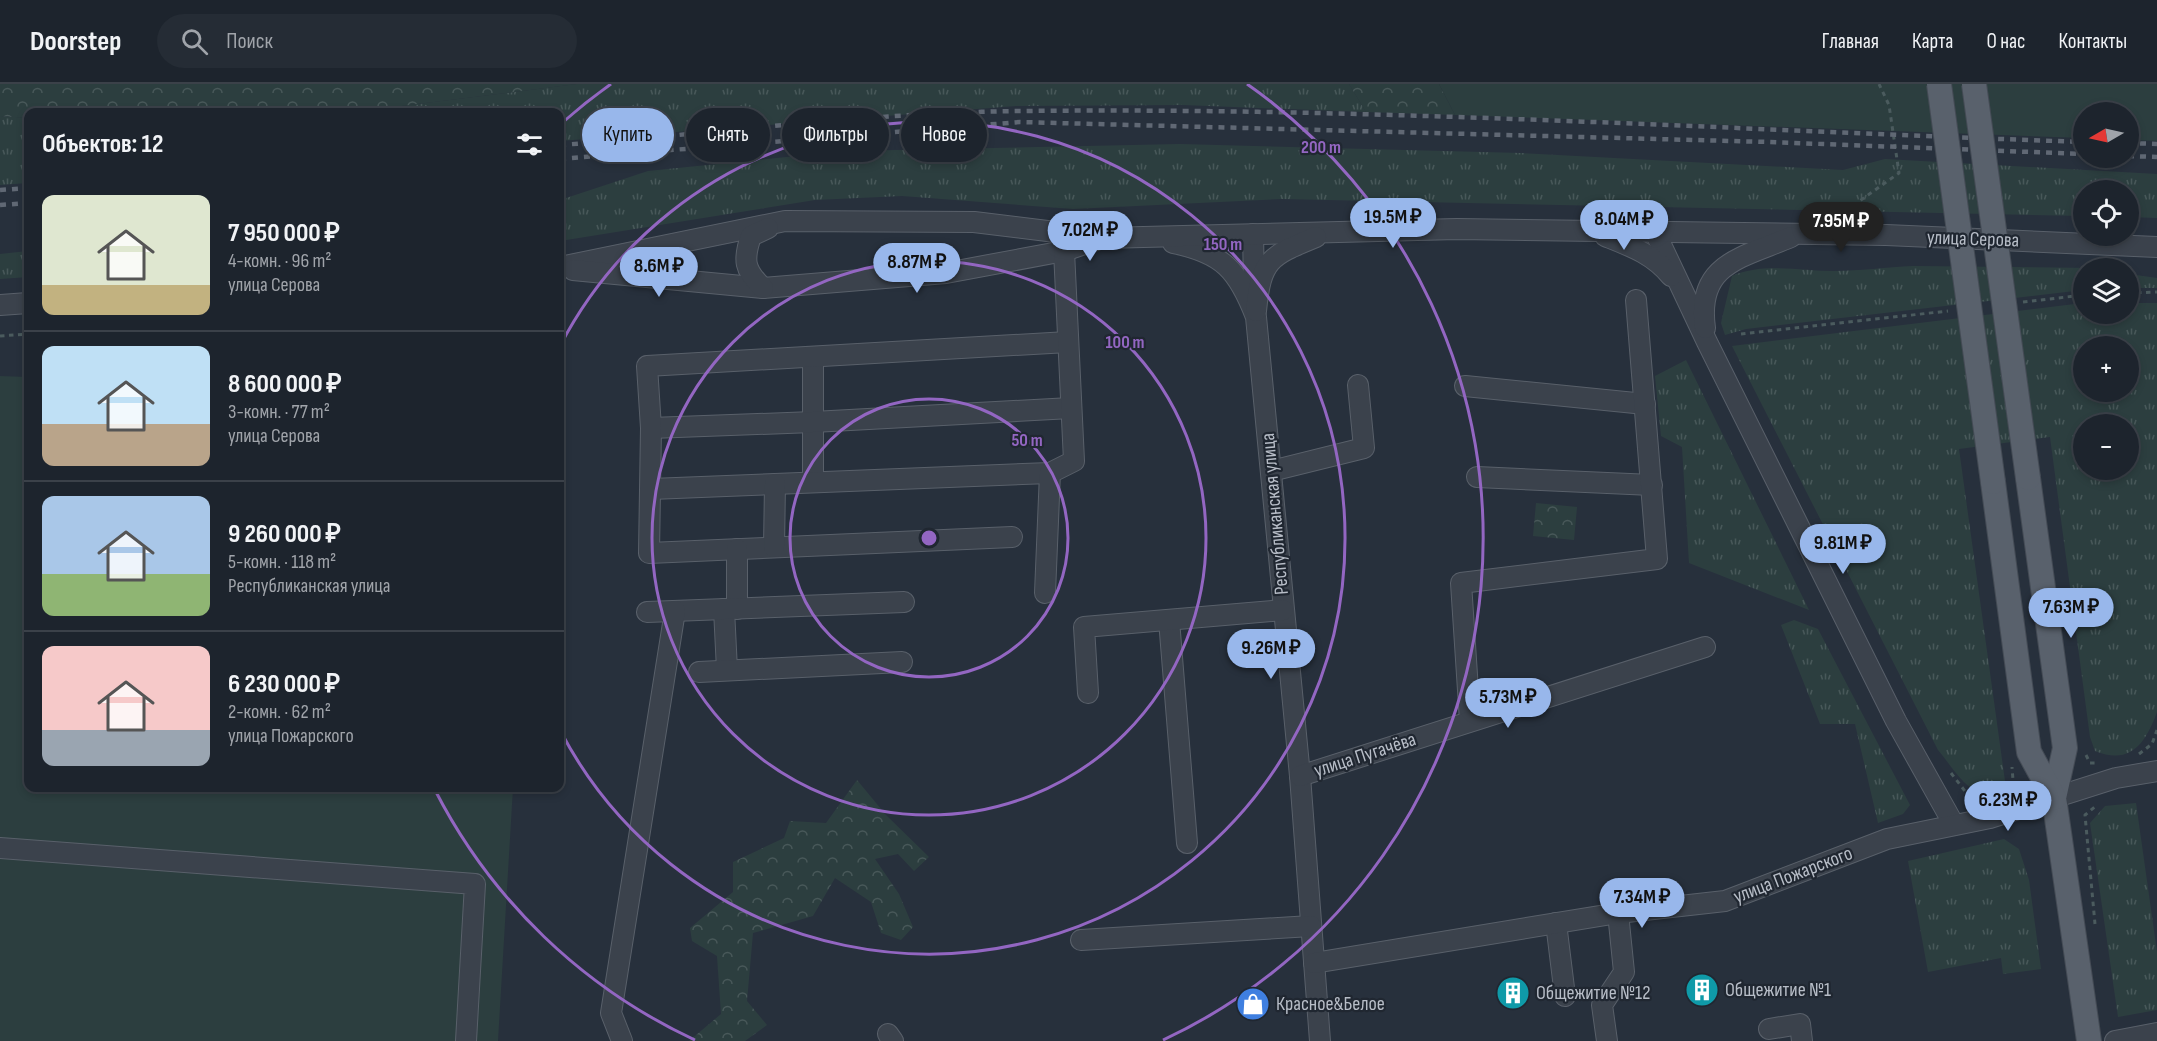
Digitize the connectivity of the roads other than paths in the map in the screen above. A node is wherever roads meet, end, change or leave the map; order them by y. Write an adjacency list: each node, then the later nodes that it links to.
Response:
1 (1939, 84): 55 (main road, bridge)
2 (1974, 84): 55 (main road, bridge)
3 (785, 221): 10 (street, улица Серова); 13 (street, улица Серова); 15 (street)
4 (1594, 231): 5 (street, улица Серова); 6 (street, улица Серова); 16 (street)
5 (1328, 232): 7 (street, улица Серова); 20 (street)
6 (1655, 232): 8 (street, улица Серова); 16 (street)
7 (1253, 234): 9 (street, улица Серова); 20 (street)
8 (1797, 234): 11 (street, улица Серова); 22 (street)
9 (1143, 236): 10 (street, улица Серова); 20 (street, Республиканская улица)
10 (1104, 238): 12 (street, улица Серова)
11 (2157, 247)
12 (1064, 251): 15 (street, улица Серова); 21 (street)
13 (564, 267)
14 (564, 268): 15 (street, улица Серова)
15 (763, 288)
16 (1682, 289): 22 (street)
17 (1636, 300): 26 (street)
18 (24, 303): 19 (street)
19 (0, 306)
20 (1256, 317): 30 (street, Республиканская улица)
21 (1068, 342): 23 (street); 27 (street)
22 (1707, 342): 56 (street)
23 (813, 358): 28 (street); 29 (street)
24 (1358, 385): 30 (street)
25 (1465, 386): 26 (street)
26 (1645, 404): 35 (street)
27 (1071, 408): 28 (street); 31 (street)
28 (813, 422): 29 (street); 33 (street)
29 (651, 428): 36 (street)
30 (1271, 471): 43 (street, Республиканская улица)
31 (1050, 472): 33 (street); 40 (street)
32 (1477, 477): 35 (street)
33 (813, 482): 34 (street)
34 (775, 484): 36 (street); 38 (street)
35 (1652, 485): 52 (street)
36 (651, 489): 39 (street)
37 (1012, 537): 38 (street)
38 (774, 548): 39 (street)
39 (737, 549): 42 (street)
40 (1046, 593)
41 (904, 602): 42 (street)
42 (731, 609): 44 (street); 49 (street)
43 (1283, 610): 46 (street); 54 (street, Республиканская улица)
44 (675, 611): 45 (street); 68 (street)
45 (647, 612)
46 (1169, 620): 51 (street); 57 (street)
47 (1705, 647): 52 (street, улица Пугачёва)
48 (902, 662): 49 (street)
49 (727, 670): 50 (street)
50 (699, 672)
51 (1088, 693)
52 (1470, 722): 54 (street, улица Пугачёва)
53 (2157, 771): 55 (street, улица Пожарского)
54 (1300, 776): 61 (street, Республиканская улица)
55 (2054, 798): 56 (street, улица Пожарского); 72 (main road)
56 (1953, 823): 59 (street, улица Пожарского)
57 (1186, 843)
58 (0, 848): 67 (street)
59 (1617, 913): 60 (street, улица Пожарского); 70 (street)
60 (1556, 922): 63 (street, улица Пожарского); 64 (street)
61 (1311, 927): 62 (street); 63 (street, Республиканская улица)
62 (1081, 940)
63 (1314, 963): 69 (street, Республиканская улица)
64 (1565, 996)
65 (1769, 1029): 71 (street)
66 (2157, 1033): 73 (street)
67 (466, 1041)
68 (622, 1041)
69 (1320, 1041)
70 (1607, 1041)
71 (1802, 1041)
72 (2089, 1041)
73 (2115, 1041)

